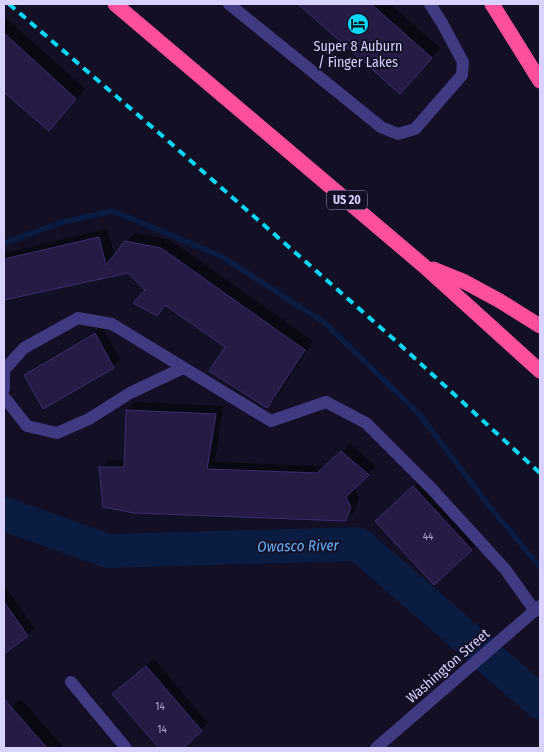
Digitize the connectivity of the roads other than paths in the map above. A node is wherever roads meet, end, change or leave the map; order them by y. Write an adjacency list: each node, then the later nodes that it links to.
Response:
1 (115, 4): 6 (highway, US 20)
2 (228, 4): 3 (street)
3 (430, 4)
4 (492, 4): 5 (highway)
5 (540, 80)
6 (424, 266): 7 (highway); 9 (highway, US 20)
7 (540, 326)
8 (184, 368): 10 (street); 11 (street); 12 (street)
9 (540, 371)
10 (4, 389)
11 (4, 397)
12 (537, 608): 15 (street, Washington Street)
13 (71, 682): 14 (street)
14 (126, 748)
15 (376, 748)

